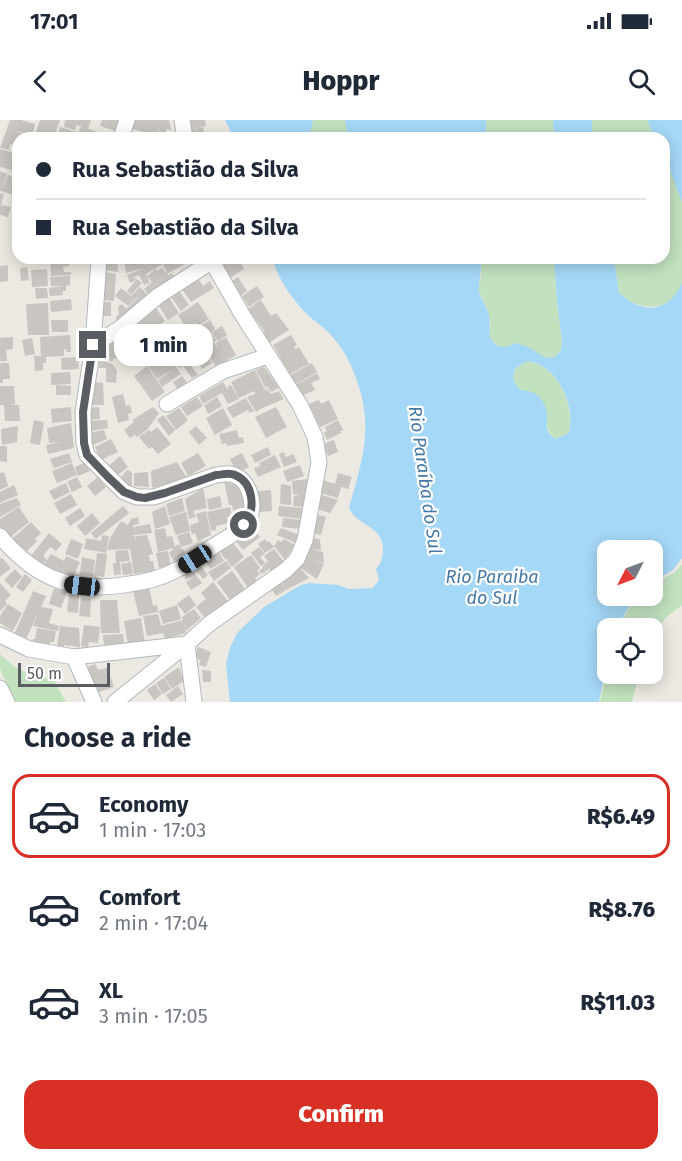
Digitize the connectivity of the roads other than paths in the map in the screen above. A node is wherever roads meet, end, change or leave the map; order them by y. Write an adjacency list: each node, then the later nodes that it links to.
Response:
1 (99, 264): 4 (street)
2 (204, 264): 4 (street)
3 (212, 264): 5 (street)
4 (93, 345): 7 (street)
5 (268, 357): 6 (street); 9 (street)
6 (167, 404)
7 (0, 536)
8 (0, 635): 10 (street)
9 (187, 644): 10 (street); 14 (street); 15 (street)
10 (74, 657): 13 (street)
11 (0, 688): 12 (street)
12 (7, 702)
13 (94, 702)
14 (116, 702)
15 (194, 702)

